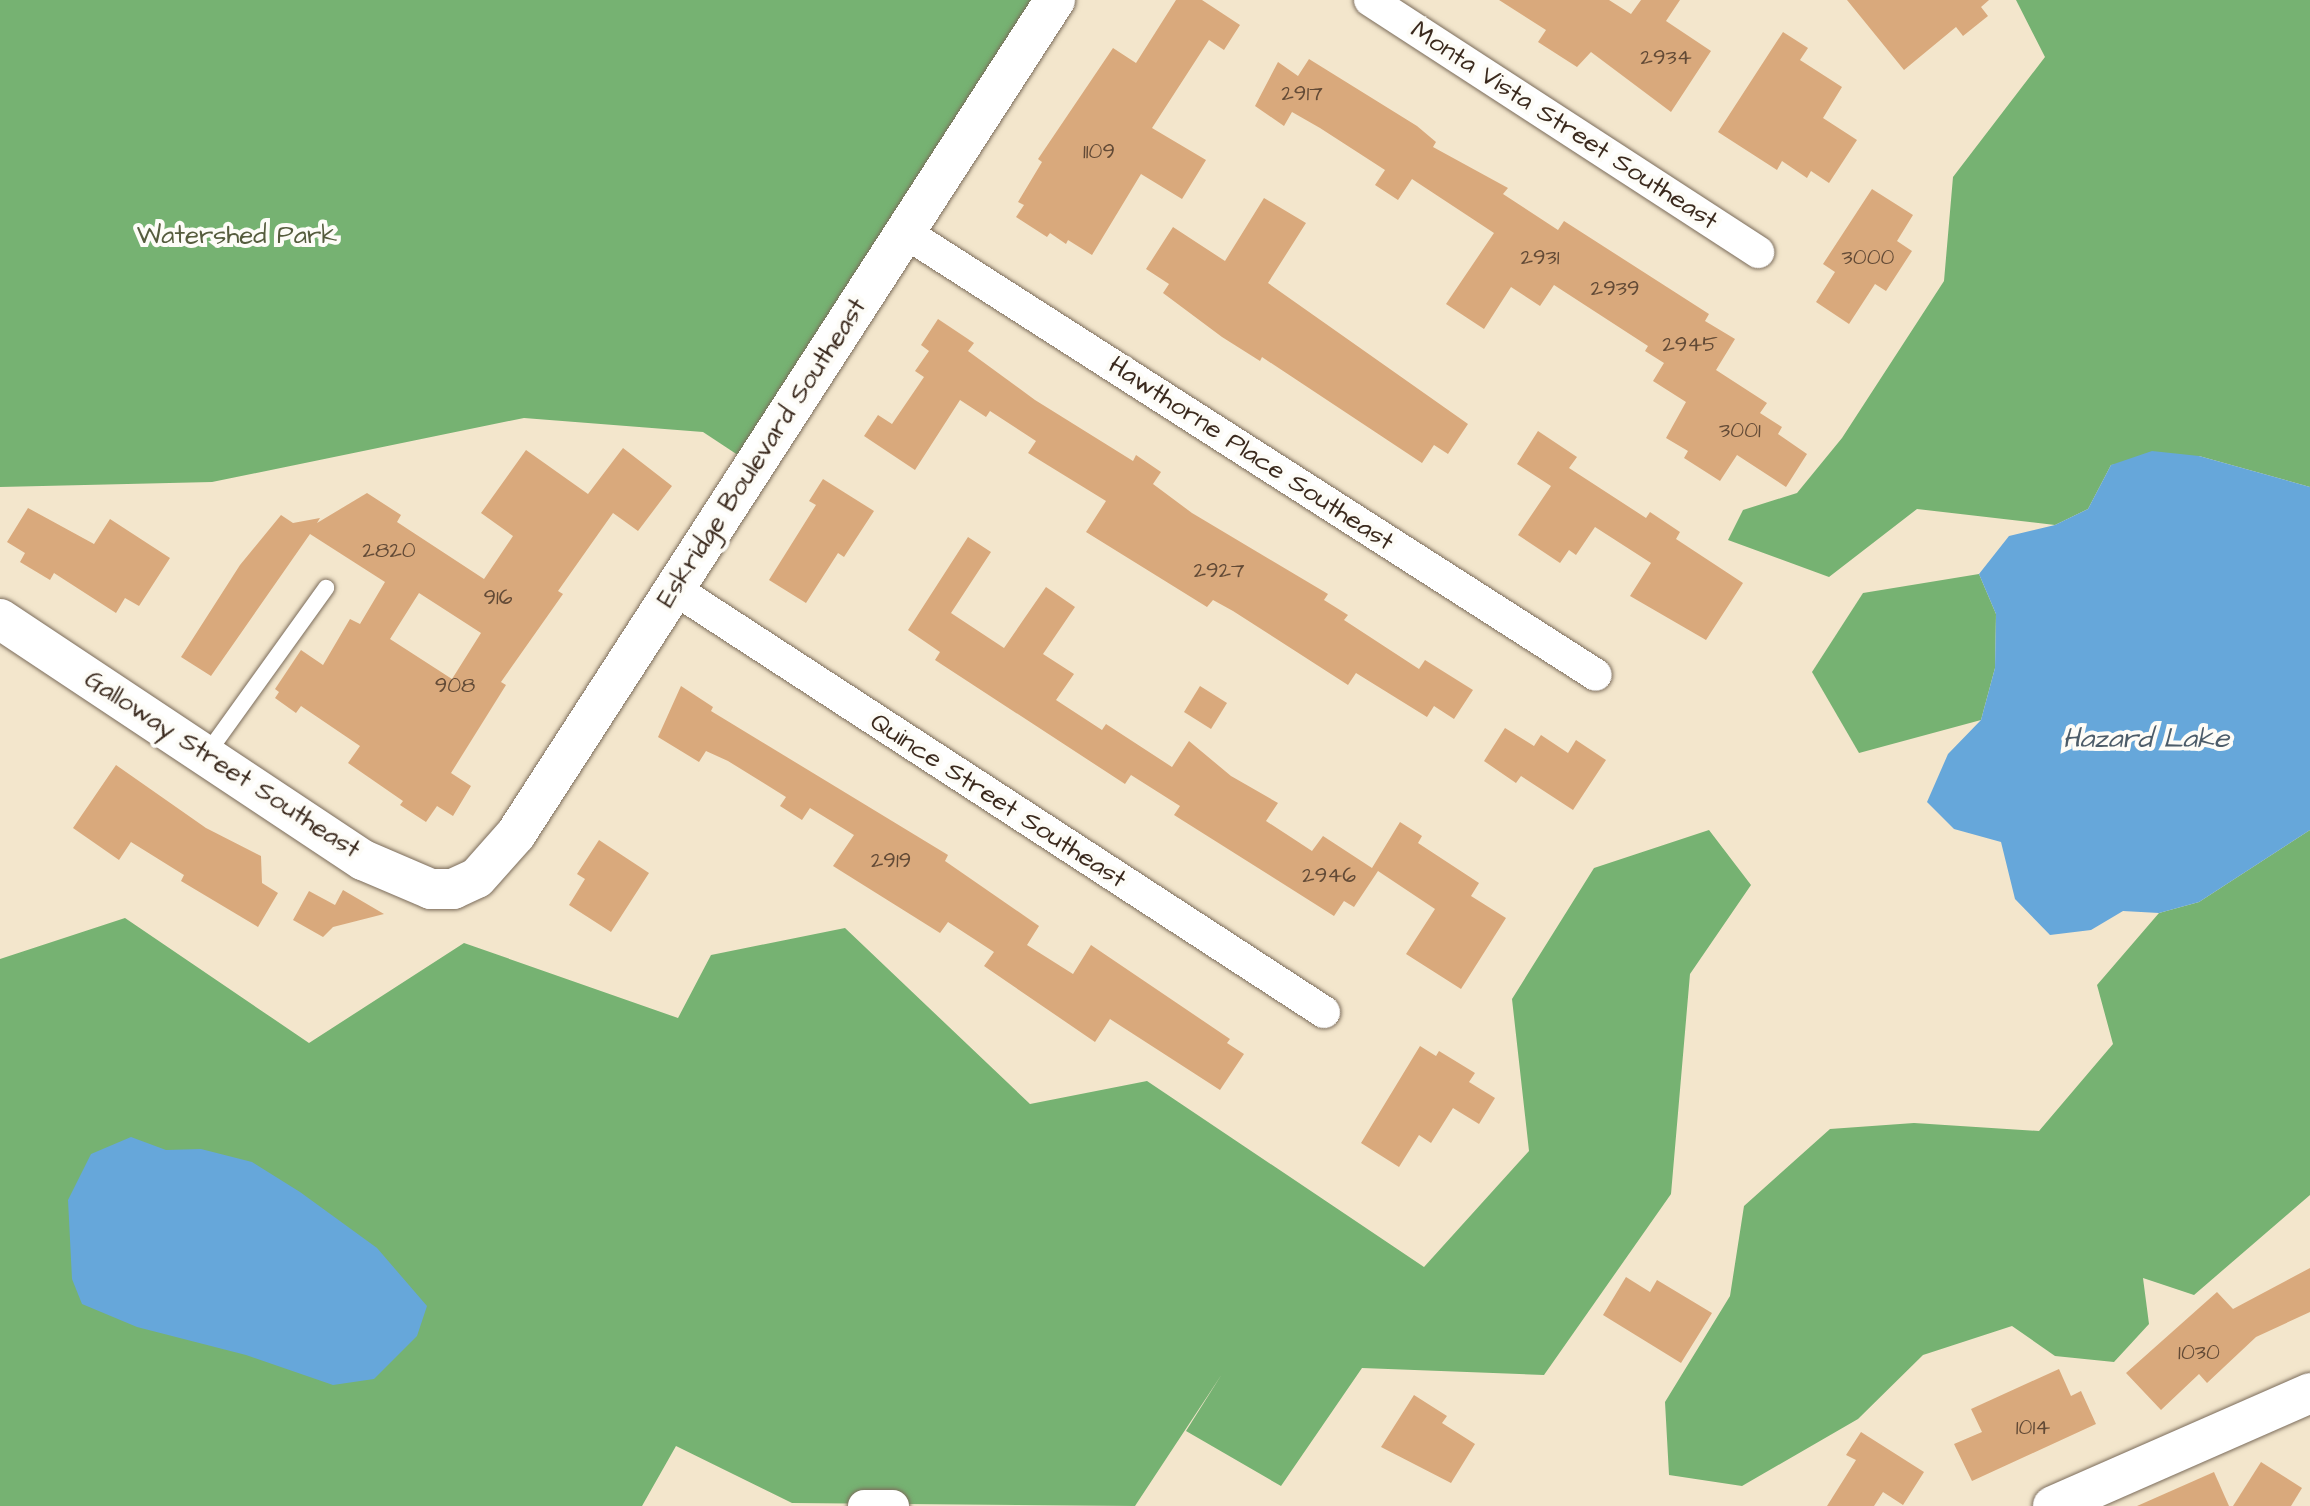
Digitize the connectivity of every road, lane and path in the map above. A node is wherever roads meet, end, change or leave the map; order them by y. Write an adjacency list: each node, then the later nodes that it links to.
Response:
1 (1055, 0): 3 (street, Eskridge Boulevard Southeast)
2 (1370, 0): 4 (street, Monta Vista Street Southeast)
3 (906, 233): 6 (street, Eskridge Boulevard Southeast); 8 (street, Hawthorne Place Southeast)
4 (1758, 252)
5 (326, 588): 9 (lane)
6 (673, 588): 10 (street, Eskridge Boulevard Southeast); 11 (street, Quince Street Southeast)
7 (0, 619): 9 (street, Galloway Street Southeast)
8 (1596, 675)
9 (206, 755): 10 (street, Galloway Street Southeast)
10 (453, 889)
11 (1324, 1012)
12 (2309, 1394): 15 (street)
13 (864, 1506): 14 (street)
14 (893, 1506)
15 (2053, 1506)

